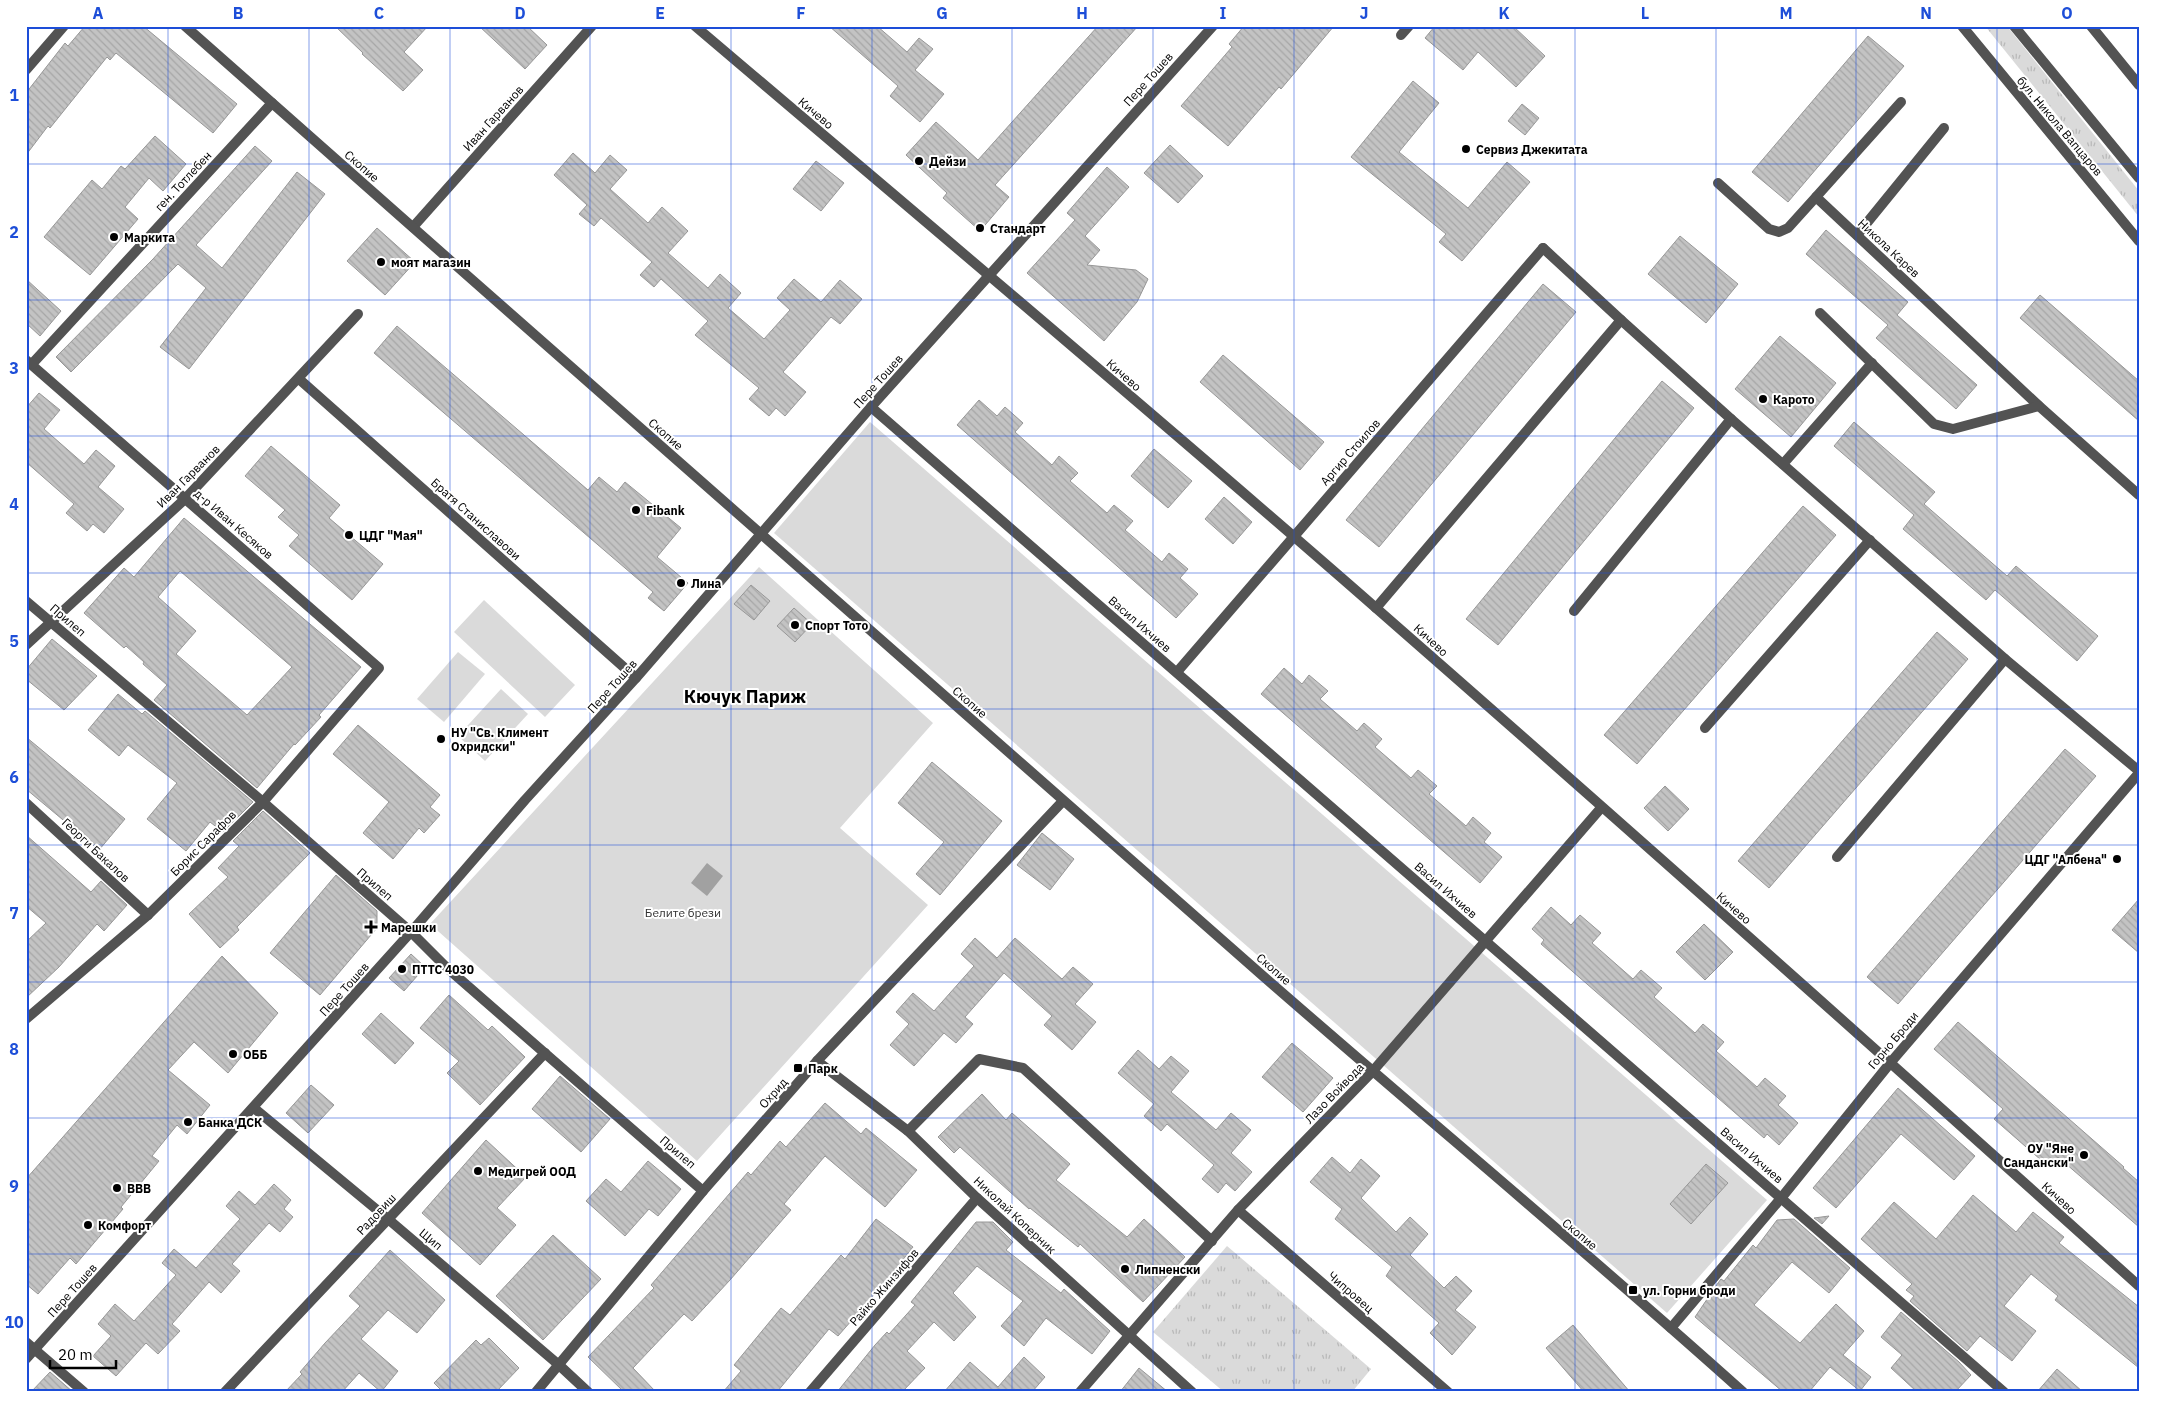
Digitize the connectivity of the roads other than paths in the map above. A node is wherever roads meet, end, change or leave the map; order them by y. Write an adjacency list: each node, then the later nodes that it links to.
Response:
1 (64, 26): 11 (street)
2 (185, 26): 14 (street, Скопие)
3 (592, 26): 19 (street, Иван Гарванов)
4 (695, 26): 22 (street, Кичево)
5 (1212, 26): 22 (street, Пере Тошев)
6 (1409, 26): 10 (street)
7 (1962, 26): 21 (street, бул. Никола Вапцаров)
8 (2014, 26): 16 (street)
9 (2091, 26): 12 (street)
10 (1401, 35)
11 (26, 70)
12 (2139, 85)
13 (1900, 102): 18 (street)
14 (272, 103): 19 (street, Скопие); 26 (street, ген. Тотлебен)
15 (1944, 128): 20 (street)
16 (2139, 178)
17 (1718, 184): 18 (street)
18 (1816, 197): 20 (street, Никола Карев)
19 (412, 227): 35 (street, Скопие)
20 (1856, 236): 29 (street, Никола Карев)
21 (2139, 241)
22 (989, 276): 30 (street, Пере Тошев); 36 (street, Кичево)
23 (1820, 313): 27 (street)
24 (358, 314): 28 (street, Иван Гарванов)
25 (1621, 320): 31 (street); 36 (street, Аргир Стоилов); 39 (street)
26 (29, 362): 34 (street, д-р Иван Кесяков)
27 (1872, 363): 29 (street); 32 (street)
28 (299, 379): 34 (street, Иван Гарванов); 46 (street, Братя Станиславови)
29 (2039, 406): 33 (street, Никола Карев)
30 (870, 407): 35 (street, Пере Тошев); 45 (street, Васил Ихчиев)
31 (1731, 419): 32 (street); 40 (street)
32 (1783, 464): 37 (street)
33 (2139, 495)
34 (186, 499): 41 (street, Иван Гарванов); 44 (street, д-р Иван Кесяков)
35 (762, 535): 46 (street, Пере Тошев); 49 (street, Скопие)
36 (1293, 536): 39 (street, Кичево); 45 (street, Аргир Стоилов)
37 (1870, 540): 43 (street); 47 (street)
38 (26, 601): 41 (street, Прилеп)
39 (1376, 608): 52 (street, Кичево)
40 (1574, 611)
41 (50, 622): 42 (street, Иван Гарванов); 51 (street, Прилеп)
42 (26, 645)
43 (2005, 659): 48 (street); 53 (street)
44 (380, 668): 51 (street, Борис Сарафов)
45 (1177, 672): 56 (street, Васил Ихчиев)
46 (636, 678): 55 (street, Пере Тошев)
47 (1705, 728)
48 (2139, 772): 60 (street, Горно Броди)
49 (1063, 801): 59 (street, Охрид); 61 (street, Скопие)
50 (26, 802): 54 (street, Георги Бакалов)
51 (262, 802): 54 (street, Борис Сарафов); 55 (street, Прилеп)
52 (1601, 808): 56 (street, Лазо Войвода); 60 (street, Кичево)
53 (1837, 857)
54 (148, 915): 57 (street, Борис Сарафов)
55 (411, 932): 58 (street, Прилеп); 62 (street, Пере Тошев)
56 (1486, 941): 61 (street, Лазо Войвода); 66 (street, Васил Ихчиев)
57 (26, 1019)
58 (545, 1053): 64 (street, Прилеп); 68 (street, Радовиш)
59 (817, 1061): 63 (street, Николай Коперник); 64 (street, Охрид)
60 (1891, 1062): 66 (street, Горно Броди); 70 (street, Кичево)
61 (1372, 1072): 67 (street, Лазо Войвода); 71 (street, Скопие)
62 (254, 1108): 68 (street, Щип); 74 (street, Пере Тошев)
63 (908, 1131): 65 (street, Николай Коперник); 69 (street)
64 (703, 1191): 76 (street, Охрид)
65 (977, 1198): 72 (street, Николай Коперник); 81 (street, Райко Жинзифов)
66 (1782, 1198): 71 (street, Горно Броди); 86 (street, Васил Ихчиев)
67 (1238, 1210): 69 (street, Лазо Войвода); 84 (street, Чипровец)
68 (388, 1219): 76 (street, Щип); 78 (street, Радовиш)
69 (1212, 1241): 72 (street, Лазо Войвода)
70 (2139, 1286)
71 (1671, 1328): 85 (street, Скопие)
72 (1130, 1337): 82 (street, Лазо Войвода); 83 (street, Николай Коперник)
73 (26, 1342): 74 (street)
74 (35, 1350): 75 (street, Пере Тошев); 77 (street)
75 (26, 1359)
76 (559, 1365): 79 (street, Охрид); 80 (street, Щип)
77 (84, 1392)
78 (225, 1392)
79 (536, 1392)
80 (588, 1392)
81 (810, 1392)
82 (1080, 1392)
83 (1192, 1392)
84 (1448, 1392)
85 (1743, 1392)
86 (2004, 1392)

